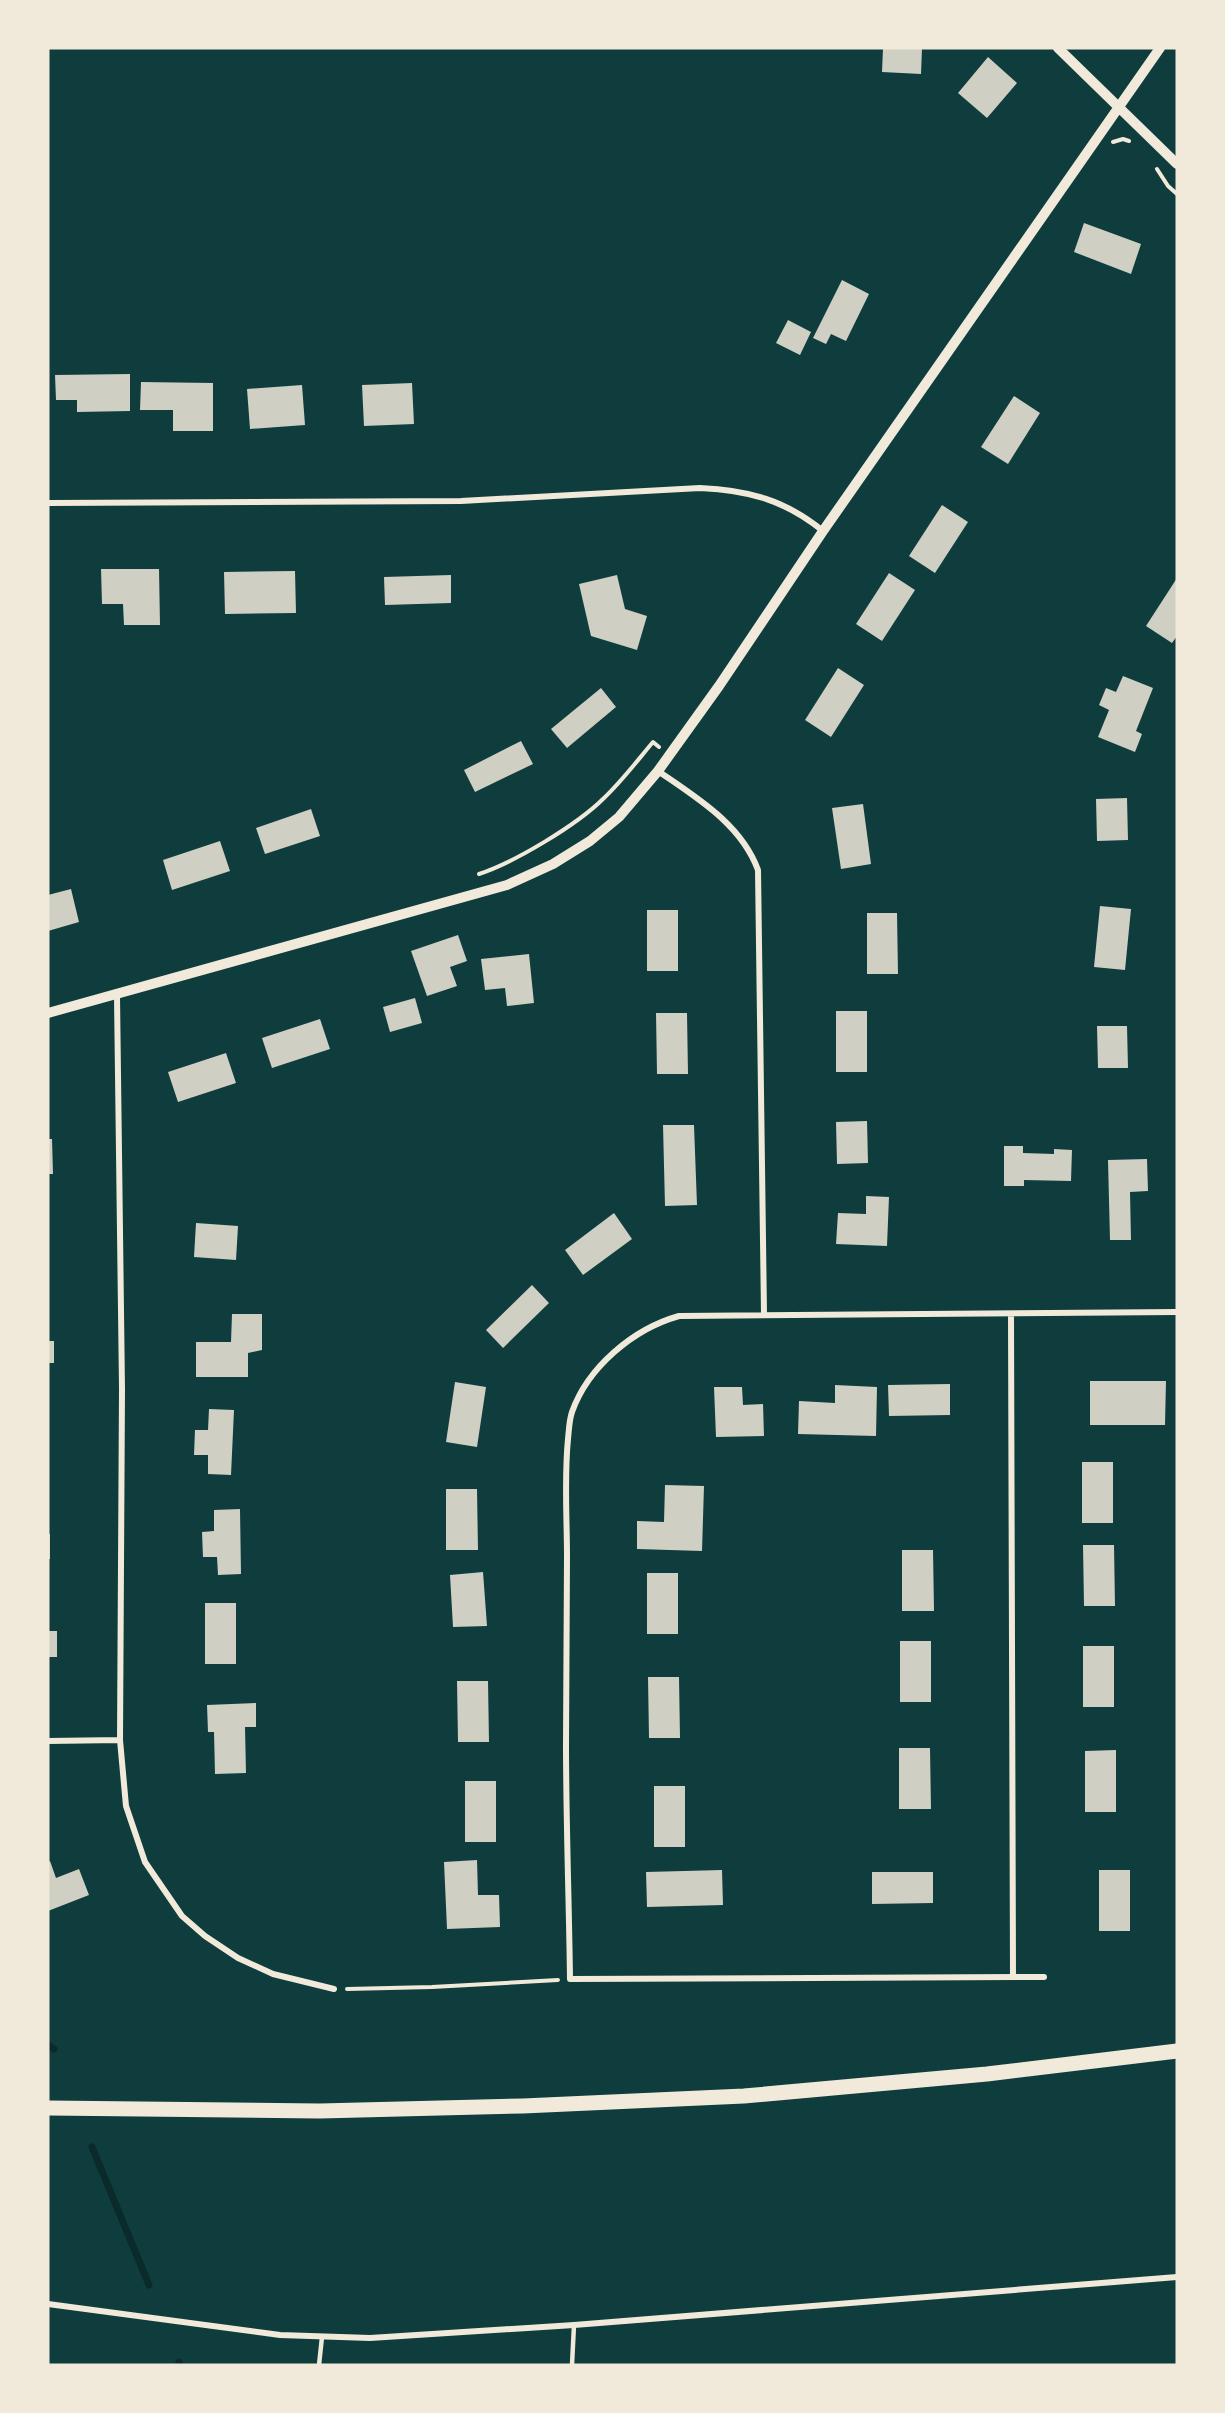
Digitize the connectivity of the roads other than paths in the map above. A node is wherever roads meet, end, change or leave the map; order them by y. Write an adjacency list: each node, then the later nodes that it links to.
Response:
1 (1058, 48): 3 (street)
2 (1160, 48): 3 (street)
3 (1118, 107): 4 (street); 6 (street)
4 (1177, 164)
5 (48, 502): 6 (street)
6 (823, 531): 7 (street)
7 (658, 771): 8 (street); 11 (street)
8 (117, 996): 9 (street); 13 (street)
9 (48, 1013)
10 (1177, 1312): 12 (street)
11 (764, 1314): 12 (street); 15 (street)
12 (1011, 1314): 15 (street)
13 (120, 1740): 14 (street); 17 (street)
14 (48, 1741)
15 (1013, 1977): 16 (street)
16 (1044, 1977)
17 (334, 1989)
18 (1177, 2051): 19 (main road)
19 (48, 2108)
20 (1177, 2277): 22 (street)
21 (48, 2304): 23 (street)
22 (574, 2325): 23 (street); 25 (lane)
23 (322, 2337): 24 (lane)
24 (319, 2365)
25 (572, 2365)

